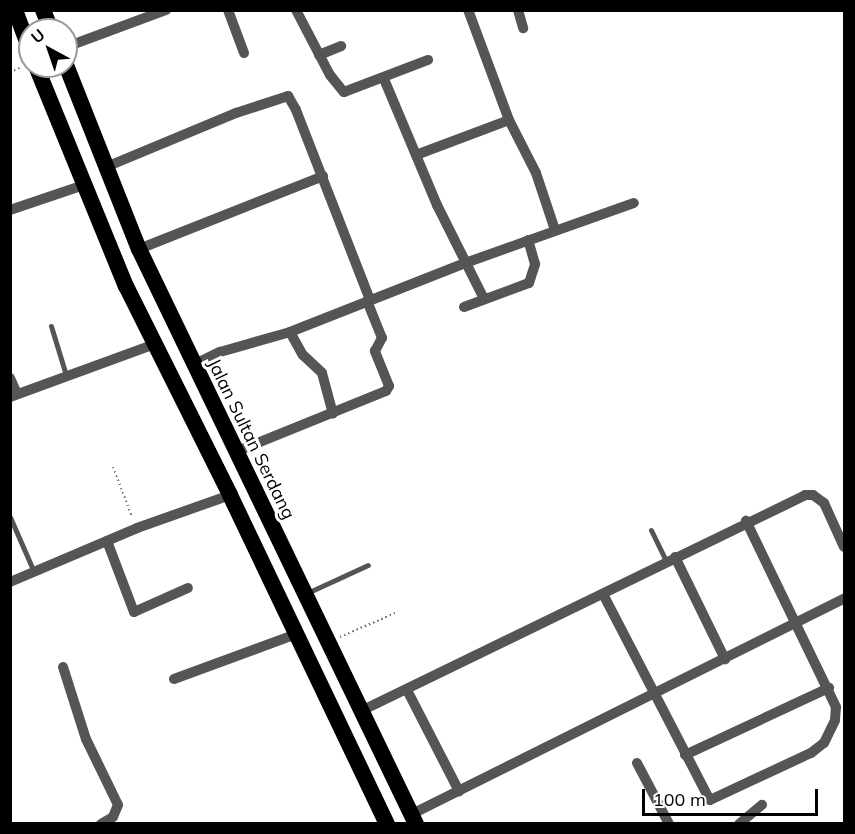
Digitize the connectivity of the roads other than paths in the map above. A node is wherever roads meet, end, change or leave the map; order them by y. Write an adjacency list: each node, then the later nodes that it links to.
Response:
1 (166, 10): 7 (street)
2 (228, 10): 9 (street)
3 (296, 10): 10 (street)
4 (468, 10): 15 (street)
5 (518, 10): 6 (street)
6 (524, 28)
7 (78, 43)
8 (341, 46): 10 (street)
9 (244, 53)
10 (319, 55): 14 (street)
11 (428, 60): 14 (street)
12 (41, 78): 19 (highway)
13 (71, 78): 17 (highway, Jalan Sultan Serdang)
14 (384, 79): 16 (street)
15 (509, 120): 16 (street); 22 (street)
16 (416, 155): 25 (street)
17 (106, 167): 18 (street); 24 (highway, Jalan Sultan Serdang)
18 (323, 176): 24 (street); 27 (street)
19 (84, 185): 21 (street); 31 (highway)
20 (634, 203): 22 (street)
21 (10, 210)
22 (555, 230): 23 (street)
23 (528, 240): 25 (street); 26 (street)
24 (139, 249): 32 (highway, Jalan Sultan Serdang)
25 (468, 262): 26 (street); 27 (street)
26 (484, 299): 28 (street)
27 (368, 301): 30 (street); 36 (street)
28 (464, 307)
29 (51, 326): 33 (lane)
30 (290, 332): 32 (street); 36 (street)
31 (155, 344): 33 (street); 38 (highway)
32 (193, 365): 37 (highway, Jalan Sultan Serdang)
33 (66, 375): 35 (street)
34 (10, 378): 35 (street)
35 (14, 396)
36 (333, 414): 37 (street)
37 (235, 452): 49 (highway, Jalan Sultan Serdang)
38 (230, 495): 42 (street); 53 (highway)
39 (10, 517): 46 (lane)
40 (746, 521): 43 (street); 44 (street); 52 (street)
41 (651, 530): 44 (lane)
42 (107, 541): 46 (street); 48 (street)
43 (844, 547)
44 (671, 559): 50 (street); 54 (street)
45 (368, 565): 49 (lane)
46 (35, 573): 47 (street)
47 (10, 582)
48 (188, 588)
49 (305, 594): 60 (highway, Jalan Sultan Serdang)
50 (603, 594): 58 (street); 59 (street)
51 (844, 600): 52 (street)
52 (797, 623): 54 (street); 57 (street)
53 (296, 634): 56 (street); 62 (highway)
54 (725, 659): 59 (street)
55 (63, 667): 68 (street)
56 (174, 679)
57 (829, 688): 63 (street); 63 (street)
58 (407, 690): 60 (street); 65 (street)
59 (654, 694): 63 (street); 65 (street)
60 (363, 710): 61 (highway, Jalan Sultan Serdang)
61 (376, 738): 62 (highway); 67 (highway, Jalan Sultan Serdang)
62 (352, 748): 69 (highway)
63 (685, 755)
64 (637, 763): 70 (street)
65 (459, 791): 67 (street)
66 (762, 806): 71 (street)
67 (414, 818)
68 (101, 824)
69 (387, 824)
70 (669, 824)
71 (738, 824)

